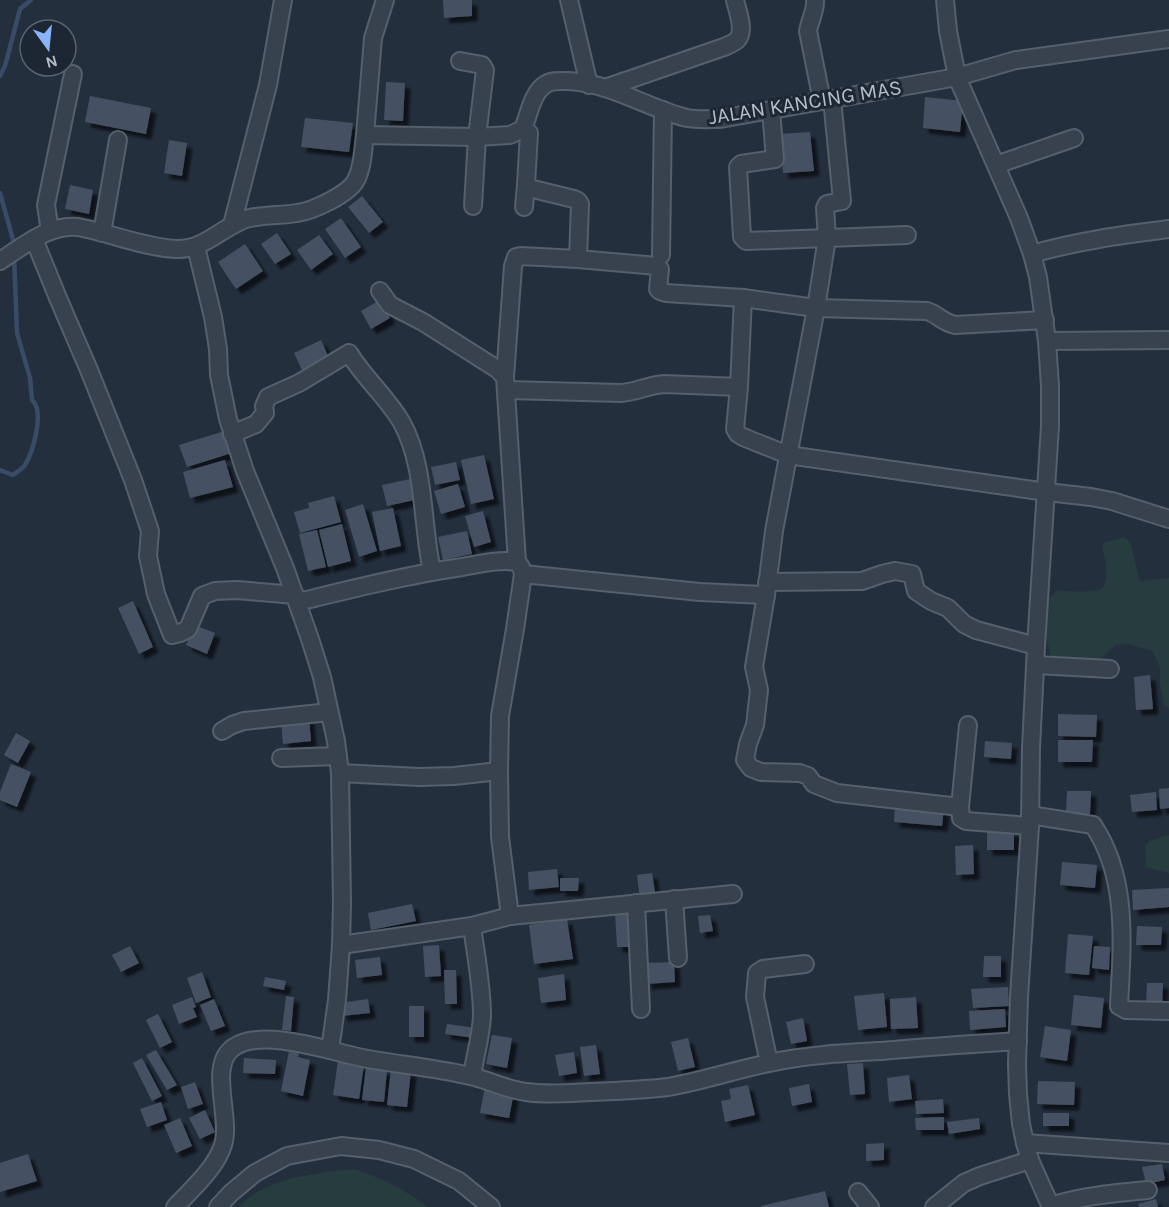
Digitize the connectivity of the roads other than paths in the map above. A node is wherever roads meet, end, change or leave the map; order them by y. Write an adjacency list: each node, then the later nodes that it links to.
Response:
1 (283, 0): 25 (street)
2 (385, 0): 17 (street)
3 (587, 0): 7 (street)
4 (735, 0): 12 (street)
5 (815, 0): 13 (street)
6 (945, 0): 10 (street)
7 (570, 2): 12 (street)
8 (1169, 39): 10 (street, JALAN KANCING MAS)
9 (460, 61): 18 (street)
10 (957, 77): 13 (street, JALAN KANCING MAS); 21 (street)
11 (72, 78): 27 (street)
12 (597, 86): 14 (street, JALAN KANCING MAS); 16 (street, JALAN KANCING MAS)
13 (827, 100): 15 (street, JALAN KANCING MAS); 30 (street)
14 (663, 110): 15 (street, JALAN KANCING MAS); 34 (street)
15 (771, 110): 30 (street)
16 (523, 129): 18 (street); 22 (street)
17 (365, 135): 18 (street); 25 (street)
18 (477, 137): 23 (street)
19 (1074, 138): 21 (street)
20 (118, 140): 28 (street)
21 (996, 165): 33 (street)
22 (526, 185): 24 (street); 36 (street)
23 (473, 206)
24 (524, 207)
25 (232, 225): 32 (street)
26 (1169, 229): 33 (street)
27 (50, 231): 28 (street); 31 (street)
28 (102, 233): 32 (street)
29 (906, 235): 30 (street)
30 (827, 238): 39 (street)
31 (30, 242): 35 (street); 52 (street)
32 (196, 247): 45 (street)
33 (1032, 254): 40 (street)
34 (661, 255)
35 (4, 258)
36 (578, 259): 38 (street); 43 (street)
37 (380, 291): 43 (street)
38 (743, 298): 39 (street); 44 (street)
39 (816, 308): 40 (street); 46 (street)
40 (1045, 320): 42 (street)
41 (1169, 340): 42 (street)
42 (1047, 341): 47 (street)
43 (505, 384): 44 (street); 49 (street)
44 (739, 387): 46 (street)
45 (232, 434): 50 (street); 52 (street)
46 (788, 455): 47 (street); 51 (street)
47 (1047, 492): 48 (street); 53 (street)
48 (1169, 519)
49 (520, 568): 50 (street); 51 (street); 61 (street)
50 (432, 572): 52 (street)
51 (766, 588): 53 (street); 62 (street)
52 (297, 599): 56 (street)
53 (1036, 646): 54 (street)
54 (1036, 665): 55 (street); 63 (street)
55 (1110, 669)
56 (329, 712): 58 (street); 60 (street)
57 (968, 725): 62 (street)
58 (222, 731)
59 (281, 758): 60 (street)
60 (339, 765): 61 (street); 69 (street)
61 (499, 771): 67 (street)
62 (960, 807): 63 (street)
63 (1030, 820): 73 (street); 74 (street)
64 (733, 894): 65 (street)
65 (674, 899): 66 (street); 70 (street)
66 (636, 903): 67 (street); 72 (street)
67 (510, 916): 68 (street)
68 (472, 926): 69 (street); 77 (street)
69 (341, 945): 75 (street)
70 (678, 957)
71 (805, 964): 76 (street)
72 (641, 1009)
73 (1169, 1011)
74 (1018, 1041): 76 (street); 78 (street)
75 (330, 1050): 77 (street); 83 (street)
76 (769, 1063): 77 (street)
77 (472, 1076)
78 (1025, 1143): 79 (street); 80 (street)
79 (1169, 1153)
80 (1030, 1160): 87 (street); 88 (street)
81 (1148, 1190): 88 (street)
82 (858, 1192): 86 (street)
83 (176, 1207)
84 (218, 1207): 85 (street)
85 (490, 1207)
86 (870, 1207)
87 (934, 1207)
88 (1050, 1207)

